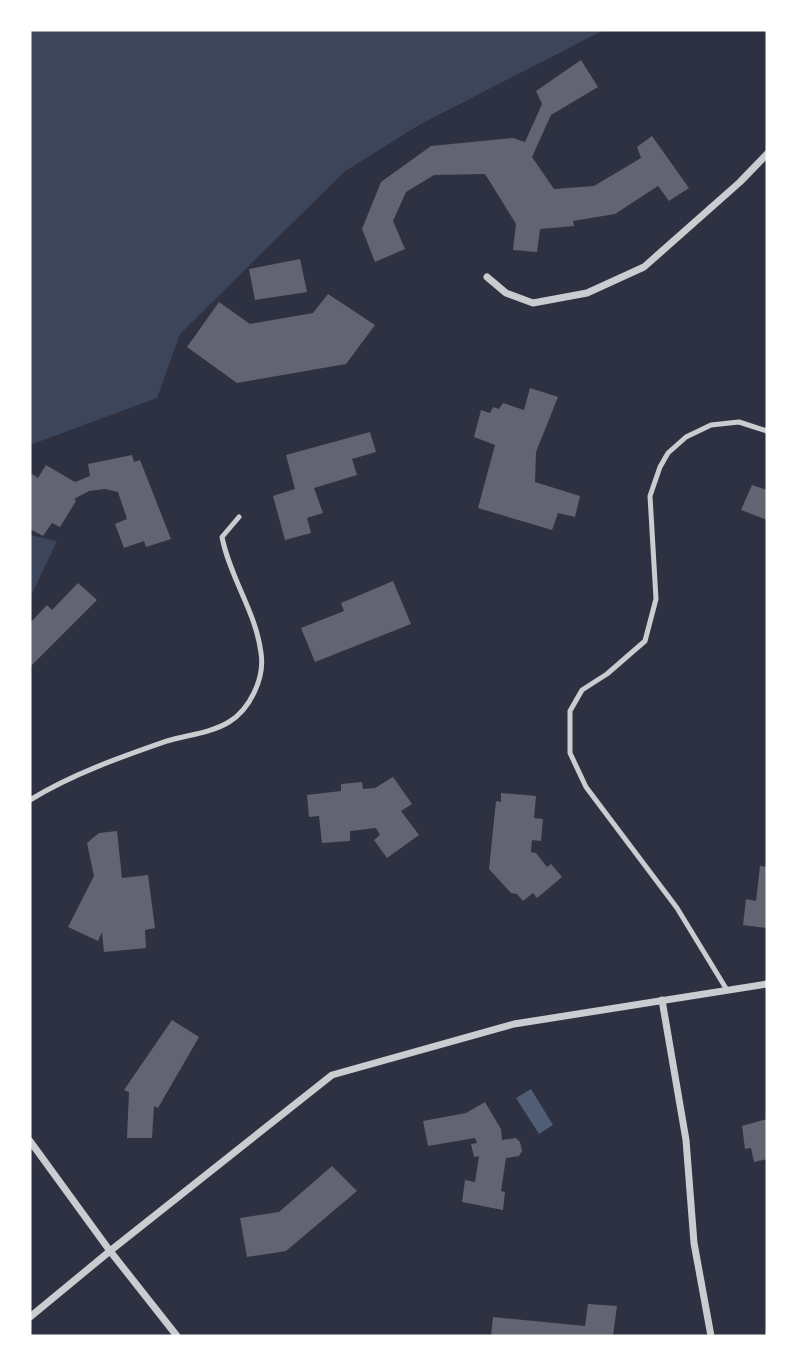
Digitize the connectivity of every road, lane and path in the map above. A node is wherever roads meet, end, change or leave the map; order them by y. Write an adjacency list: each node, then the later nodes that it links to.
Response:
1 (767, 154): 2 (street)
2 (487, 277)
3 (767, 431): 7 (lane)
4 (239, 517): 5 (lane)
5 (30, 800)
6 (767, 984): 7 (street)
7 (727, 990): 8 (street)
8 (662, 1000): 10 (street); 13 (street)
9 (30, 1141): 10 (street)
10 (110, 1251): 11 (street); 12 (street)
11 (30, 1317)
12 (177, 1336)
13 (711, 1336)

